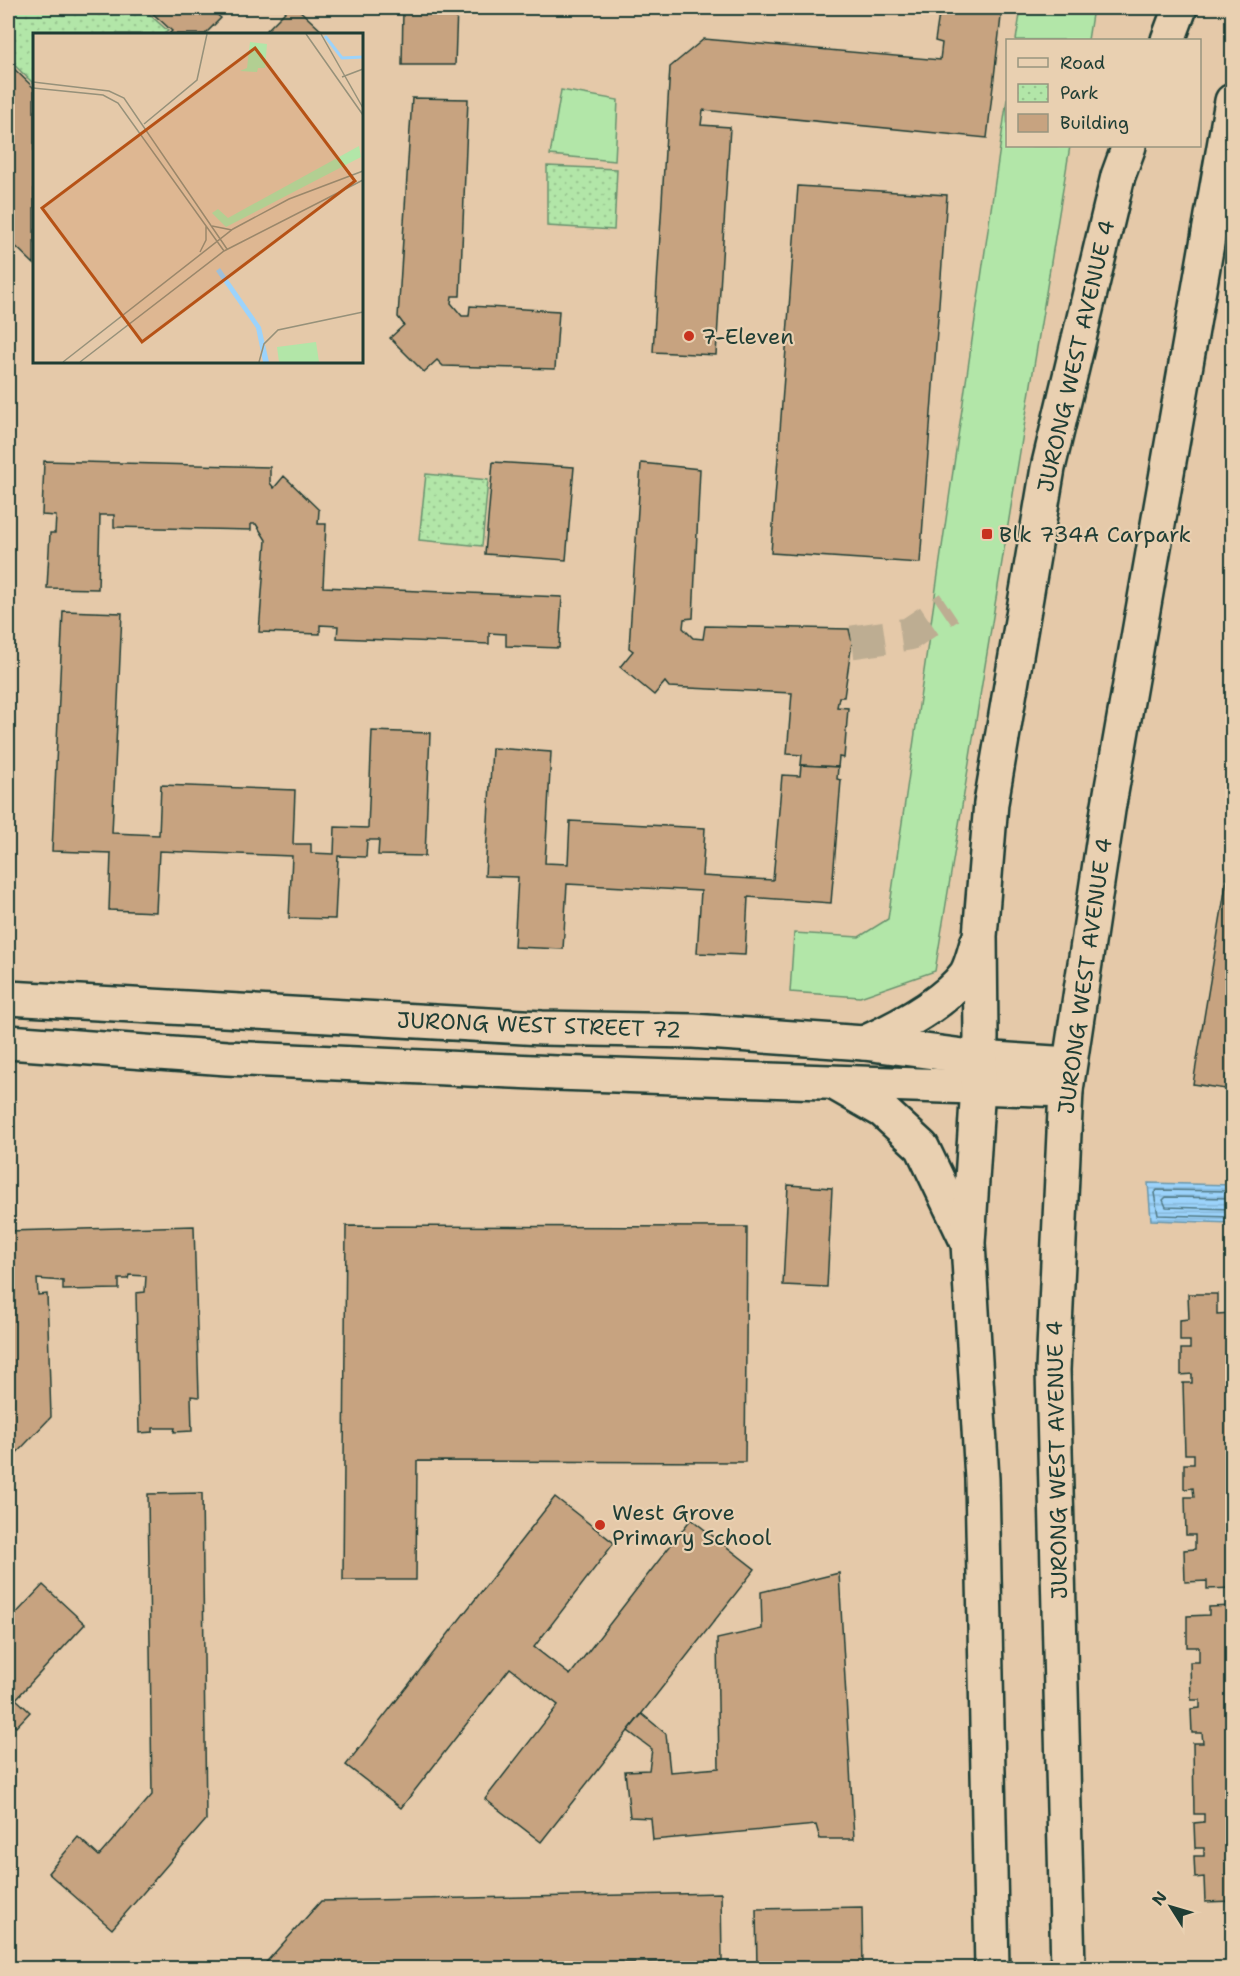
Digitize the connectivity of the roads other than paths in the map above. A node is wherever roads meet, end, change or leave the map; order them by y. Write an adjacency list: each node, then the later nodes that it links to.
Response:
1 (1180, 8): 2 (main road)
2 (1168, 39)
3 (1233, 101): 12 (main road, JURONG WEST AVENUE 4)
4 (1129, 147): 5 (main road, JURONG WEST AVENUE 4)
5 (980, 936): 9 (main road); 11 (main road, JURONG WEST AVENUE 4)
6 (8, 998): 7 (main road, JURONG WEST STREET 72)
7 (232, 1010): 9 (main road, JURONG WEST STREET 72); 10 (main road)
8 (8, 1042): 10 (main road, JURONG WEST STREET 72)
9 (864, 1043): 11 (main road, JURONG WEST STREET 72)
10 (227, 1058): 13 (main road, JURONG WEST STREET 72)
11 (978, 1072): 12 (main road, JURONG WEST STREET 72); 13 (main road, JURONG WEST STREET 72); 14 (main road, JURONG WEST AVENUE 4)
12 (1068, 1077): 16 (main road, JURONG WEST AVENUE 4)
13 (834, 1083): 14 (main road)
14 (968, 1243): 15 (main road, JURONG WEST AVENUE 4)
15 (992, 1968)
16 (1068, 1968)

